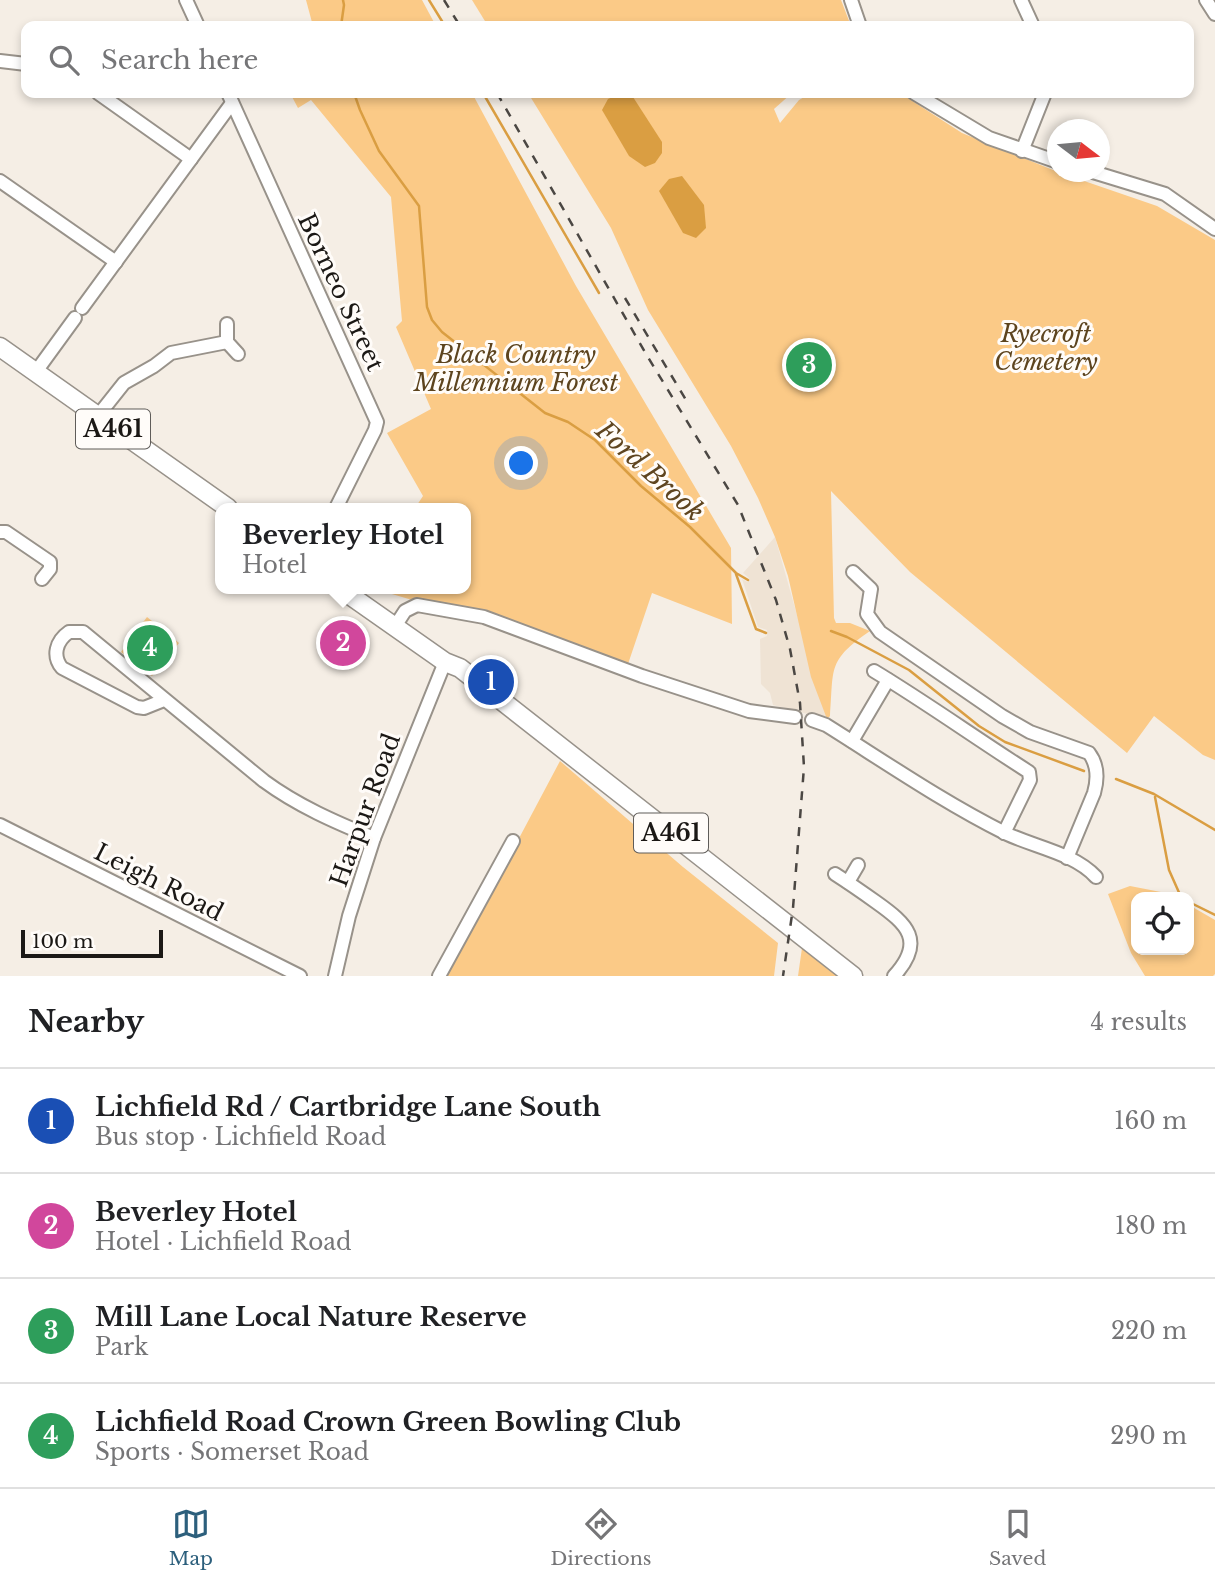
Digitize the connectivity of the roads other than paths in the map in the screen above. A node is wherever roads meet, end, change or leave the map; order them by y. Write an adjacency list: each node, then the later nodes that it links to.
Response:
1 (186, 0): 6 (street)
2 (851, 0): 7 (street)
3 (1021, 0): 8 (street)
4 (1206, 0): 5 (street)
5 (1215, 14)
6 (196, 21)
7 (858, 21)
8 (1031, 21)
9 (0, 61): 10 (street)
10 (21, 63)
11 (105, 98): 16 (street)
12 (230, 98): 16 (street); 29 (street, Borneo Street)
13 (922, 98): 15 (street)
14 (1043, 98): 15 (street)
15 (1022, 151): 17 (street)
16 (191, 159): 21 (street)
17 (1047, 159)
18 (1110, 177): 20 (street)
19 (0, 181): 21 (street)
20 (1215, 229)
21 (116, 262): 26 (street)
22 (227, 324): 23 (street)
23 (228, 342): 25 (street); 27 (street)
24 (0, 347): 26 (highway, A461)
25 (238, 354)
26 (35, 373): 27 (highway, A461)
27 (97, 417): 28 (highway, A461)
28 (221, 503)
29 (338, 503)
30 (0, 532): 32 (street)
31 (853, 572): 48 (street)
32 (42, 579)
33 (348, 594): 34 (highway, A461)
34 (394, 628): 35 (highway, A461); 39 (street)
35 (445, 662): 44 (street, Harpur Road); 56 (highway, A461)
36 (874, 671): 37 (street)
37 (888, 680): 41 (street); 43 (street)
38 (164, 700): 38 (street); 44 (street)
39 (795, 717)
40 (812, 720): 41 (street)
41 (852, 741): 43 (street)
42 (0, 825): 53 (street, Leigh Road)
43 (1004, 833): 48 (street)
44 (374, 838): 54 (street, Harpur Road)
45 (513, 841): 47 (street)
46 (491, 847): 47 (street)
47 (505, 855): 55 (street)
48 (1067, 858): 51 (street)
49 (858, 865): 52 (street)
50 (835, 874): 52 (street)
51 (1096, 877)
52 (848, 882): 57 (street)
53 (300, 976)
54 (335, 976)
55 (439, 976)
56 (853, 976)
57 (894, 976)

